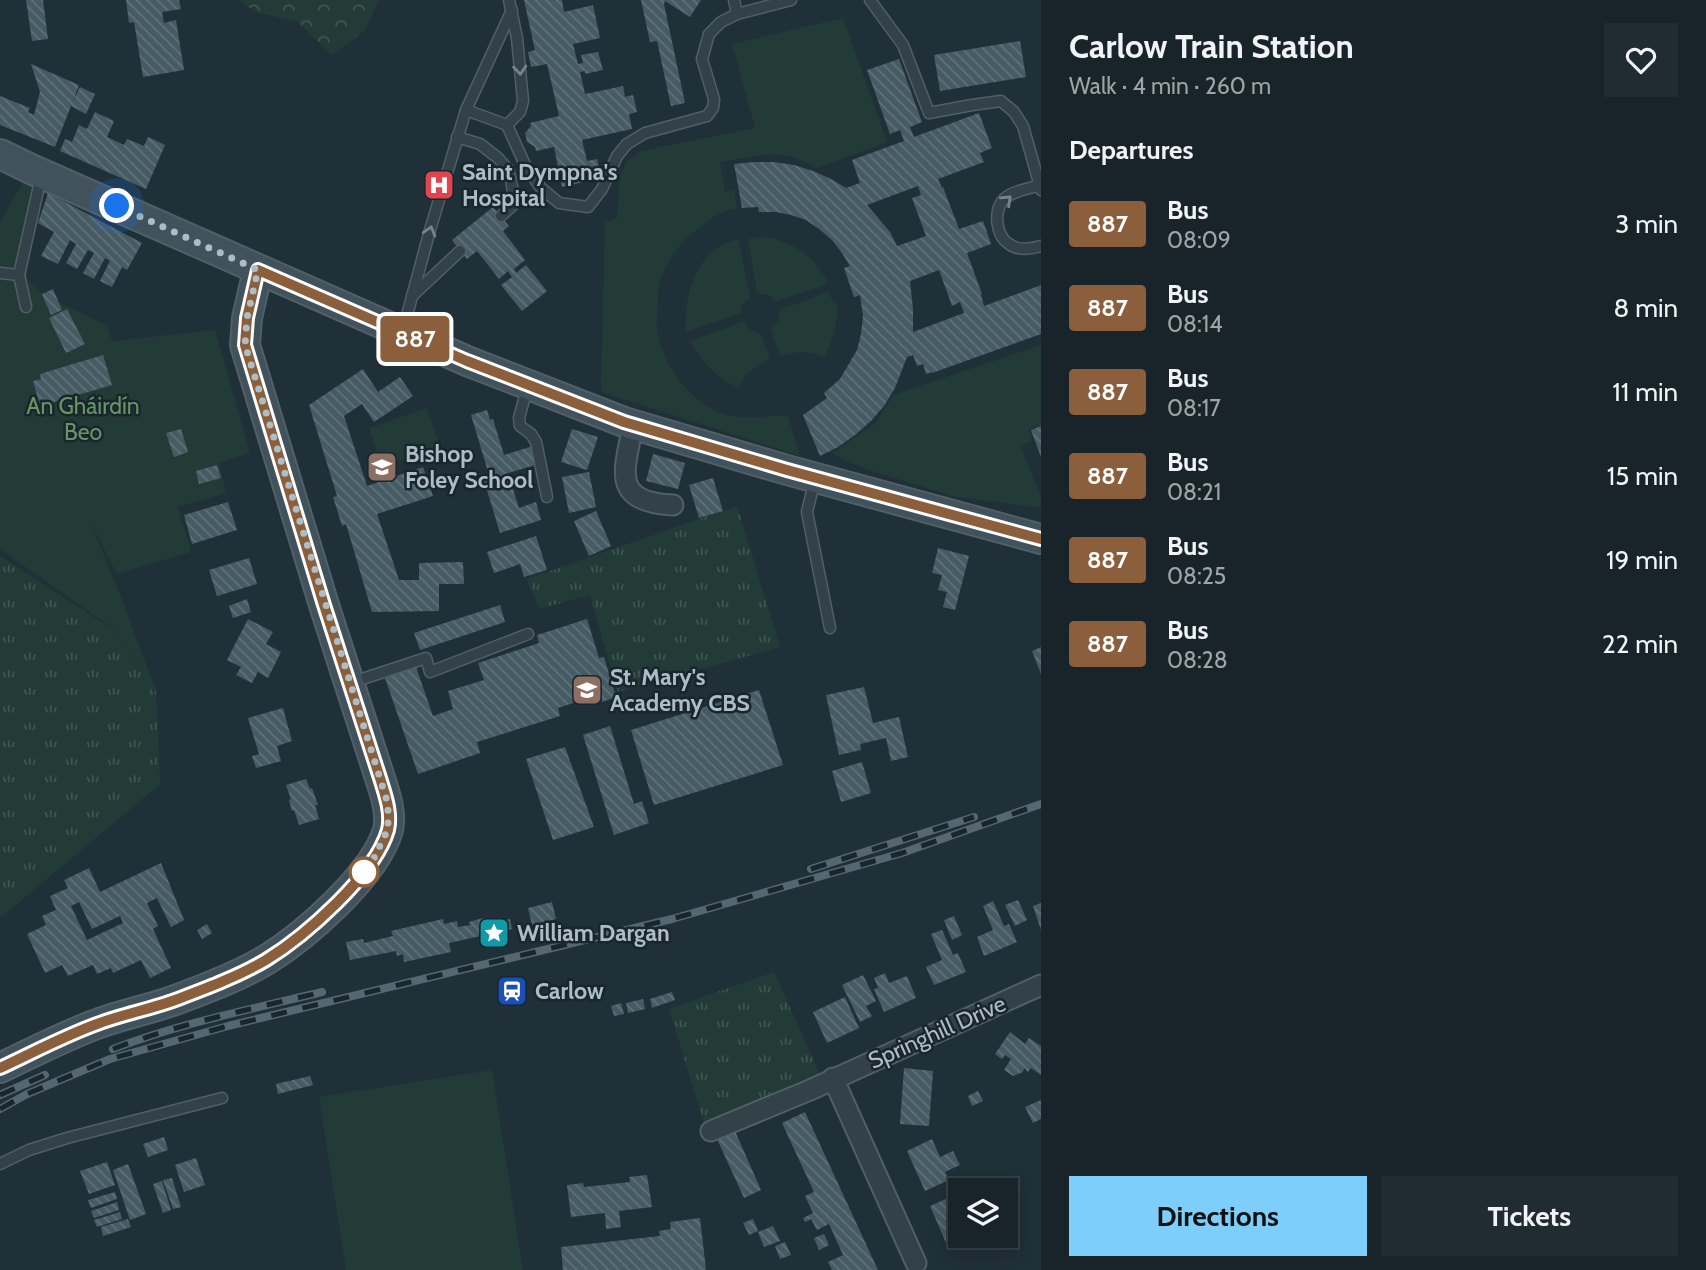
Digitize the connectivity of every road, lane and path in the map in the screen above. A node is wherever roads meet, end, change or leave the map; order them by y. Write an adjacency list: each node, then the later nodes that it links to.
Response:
1 (734, 0): 5 (lane)
2 (791, 0): 5 (lane)
3 (870, 0): 11 (lane)
4 (510, 5): 6 (lane); 7 (lane, one-way to 7)
5 (737, 14): 7 (lane)
6 (466, 110): 7 (lane); 8 (lane)
7 (507, 125)
8 (457, 137): 12 (lane); 18 (lane, one-way to 8)
9 (0, 154): 10 (main road)
10 (41, 173): 15 (main road); 17 (lane)
11 (1040, 188): 13 (lane, one-way to 11)
12 (501, 216)
13 (1041, 246)
14 (460, 251): 18 (lane)
15 (258, 270): 20 (main road); 29 (main road)
16 (0, 273): 17 (lane)
17 (19, 275): 19 (lane)
18 (412, 297): 20 (lane)
19 (26, 307)
20 (402, 333): 21 (main road)
21 (528, 385): 22 (main road); 24 (lane)
22 (634, 426): 23 (main road); 25 (street)
23 (815, 478): 26 (main road); 27 (lane)
24 (547, 497)
25 (673, 505)
26 (1041, 539)
27 (830, 628)
28 (528, 634): 29 (lane)
29 (350, 683): 31 (main road)
30 (1041, 985): 32 (street, Springhill Drive)
31 (0, 1068)
32 (833, 1078): 34 (street, Springhill Drive); 36 (street)
33 (222, 1098): 35 (lane)
34 (711, 1131)
35 (0, 1164)
36 (916, 1263)

